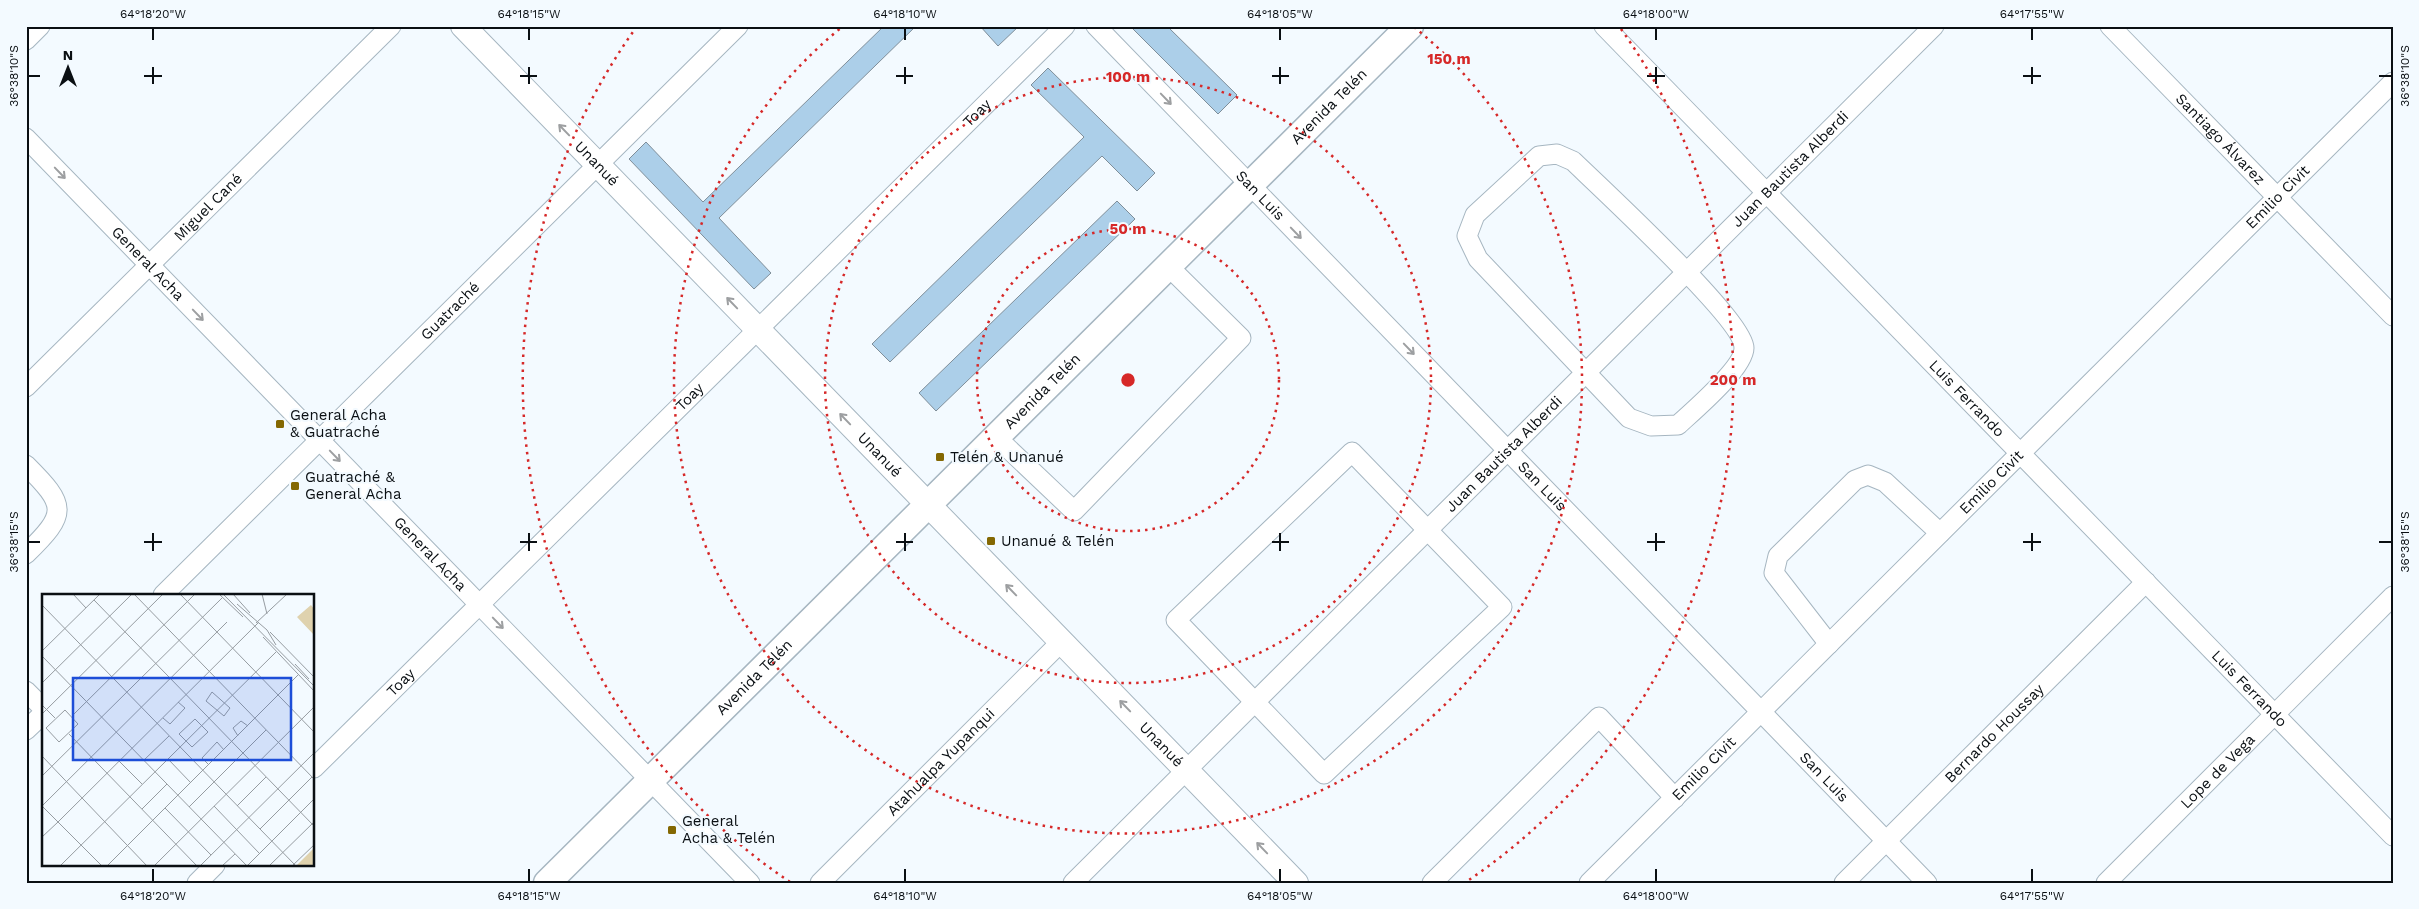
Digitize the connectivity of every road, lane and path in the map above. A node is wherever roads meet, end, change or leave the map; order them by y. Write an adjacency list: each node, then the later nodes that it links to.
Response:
1 (40, 26): 11 (street)
2 (391, 26): 18 (street, Miguel Cané)
3 (463, 26): 14 (street, Unanué, one-way to 3)
4 (738, 26): 14 (street, Guatraché)
5 (1065, 26): 22 (street, Toay)
6 (1096, 26): 15 (street, San Luis, one-way to 15)
7 (1410, 26): 15 (main road, Avenida Telén)
8 (1604, 26): 16 (street, Luis Ferrando)
9 (1934, 26): 16 (street, Juan Bautista Alberdi)
10 (2110, 26): 17 (street, Santiago Álvarez)
11 (26, 40)
12 (2393, 82): 17 (street, Emilio Civit)
13 (26, 138): 18 (street, General Acha, one-way to 18)
14 (598, 165): 22 (street, Unanué, one-way to 14); 26 (street, Guatraché)
15 (1250, 185): 19 (main road, Avenida Telén); 27 (street, San Luis, one-way to 27)
16 (1766, 193): 20 (street, Juan Bautista Alberdi); 28 (street, Luis Ferrando)
17 (2277, 197): 21 (street, Santiago Álvarez); 28 (street, Emilio Civit)
18 (150, 265): 24 (street, Miguel Cané); 26 (street, General Acha, one-way to 26)
19 (1168, 266): 25 (main road, Avenida Telén); 25 (street)
20 (1687, 272): 23 (street, Juan Bautista Alberdi); 23 (street); 23 (street)
21 (2393, 316)
22 (758, 330): 30 (street, Unanué, one-way to 22); 37 (street, Toay)
23 (1586, 372): 27 (street, Juan Bautista Alberdi)
24 (26, 387)
25 (996, 437): 30 (main road, Avenida Telén)
26 (320, 440): 35 (street, Guatraché); 37 (street, General Acha, one-way to 37)
27 (1507, 451): 31 (street, Juan Bautista Alberdi); 43 (street, San Luis)
28 (2020, 453): 32 (street, Emilio Civit); 34 (street, Luis Ferrando)
29 (26, 465): 33 (street)
30 (928, 504): 38 (street, Unanué, one-way to 30); 49 (main road, Avenida Telén)
31 (1428, 530): 41 (street, Juan Bautista Alberdi); 41 (street); 41 (street)
32 (1940, 533): 39 (street, Emilio Civit); 39 (street)
33 (26, 554)
34 (2146, 582): 45 (street, Luis Ferrando); 52 (street, Bernardo Houssay)
35 (164, 594)
36 (2393, 596): 45 (street, Lope de Vega)
37 (479, 604): 47 (street, Toay); 49 (street, General Acha, one-way to 49)
38 (1062, 642): 48 (street, Unanué, one-way to 38); 55 (street, Atahualpa Yupanqui)
39 (1829, 644): 43 (street, Emilio Civit)
40 (26, 692): 42 (street)
41 (1255, 702): 48 (street, Juan Bautista Alberdi)
42 (42, 709)
43 (1761, 712): 50 (street, Emilio Civit); 52 (street, San Luis)
44 (42, 713): 46 (street)
45 (2274, 714): 51 (street, Luis Ferrando); 62 (street, Lope de Vega)
46 (26, 730)
47 (315, 767)
48 (1186, 770): 56 (street, Juan Bautista Alberdi); 57 (street, Unanué, one-way to 48)
49 (650, 780): 53 (main road, Avenida Telén); 54 (street, General Acha)
50 (1675, 798): 58 (street); 59 (street, Emilio Civit)
51 (2393, 836)
52 (1886, 841): 60 (street, Bernardo Houssay); 61 (street, San Luis)
53 (547, 883)
54 (750, 883)
55 (820, 883)
56 (1073, 883)
57 (1296, 883)
58 (1432, 883)
59 (1589, 883)
60 (1844, 883)
61 (1927, 883)
62 (2106, 883)

